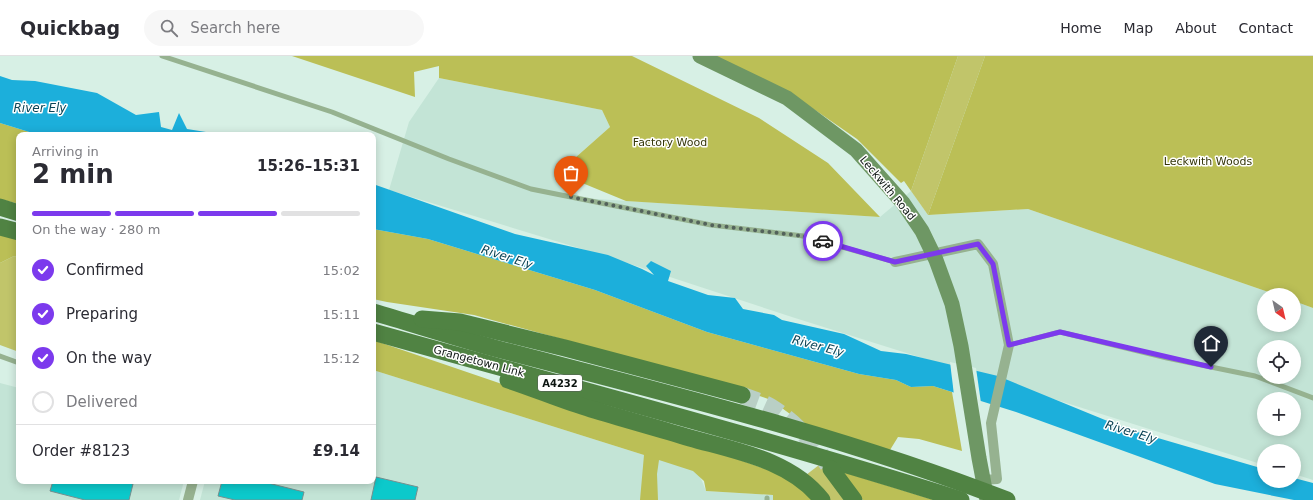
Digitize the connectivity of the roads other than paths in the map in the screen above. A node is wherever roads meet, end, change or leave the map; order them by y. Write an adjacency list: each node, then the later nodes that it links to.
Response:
1 (162, 56): 7 (lane)
2 (700, 56): 17 (main road, Leckwith Road)
3 (0, 207): 4 (main road)
4 (16, 212)
5 (0, 227): 6 (main road)
6 (16, 231)
7 (895, 262): 10 (street)
8 (379, 314): 14 (main road); 24 (main road, Grangetown Link / A4232)
9 (376, 333): 11 (main road, Grangetown Link / A4232)
10 (1009, 345): 15 (lane); 17 (street)
11 (448, 353): 21 (main road); 23 (main road, Grangetown Link / A4232)
12 (0, 356): 13 (lane)
13 (16, 362)
14 (742, 395)
15 (1313, 398)
16 (831, 469): 22 (main road)
17 (984, 480): 19 (main road, Leckwith Road)
18 (192, 484): 20 (street)
19 (986, 499)
20 (188, 500)
21 (822, 500)
22 (854, 500)
23 (961, 500)
24 (1007, 500)

